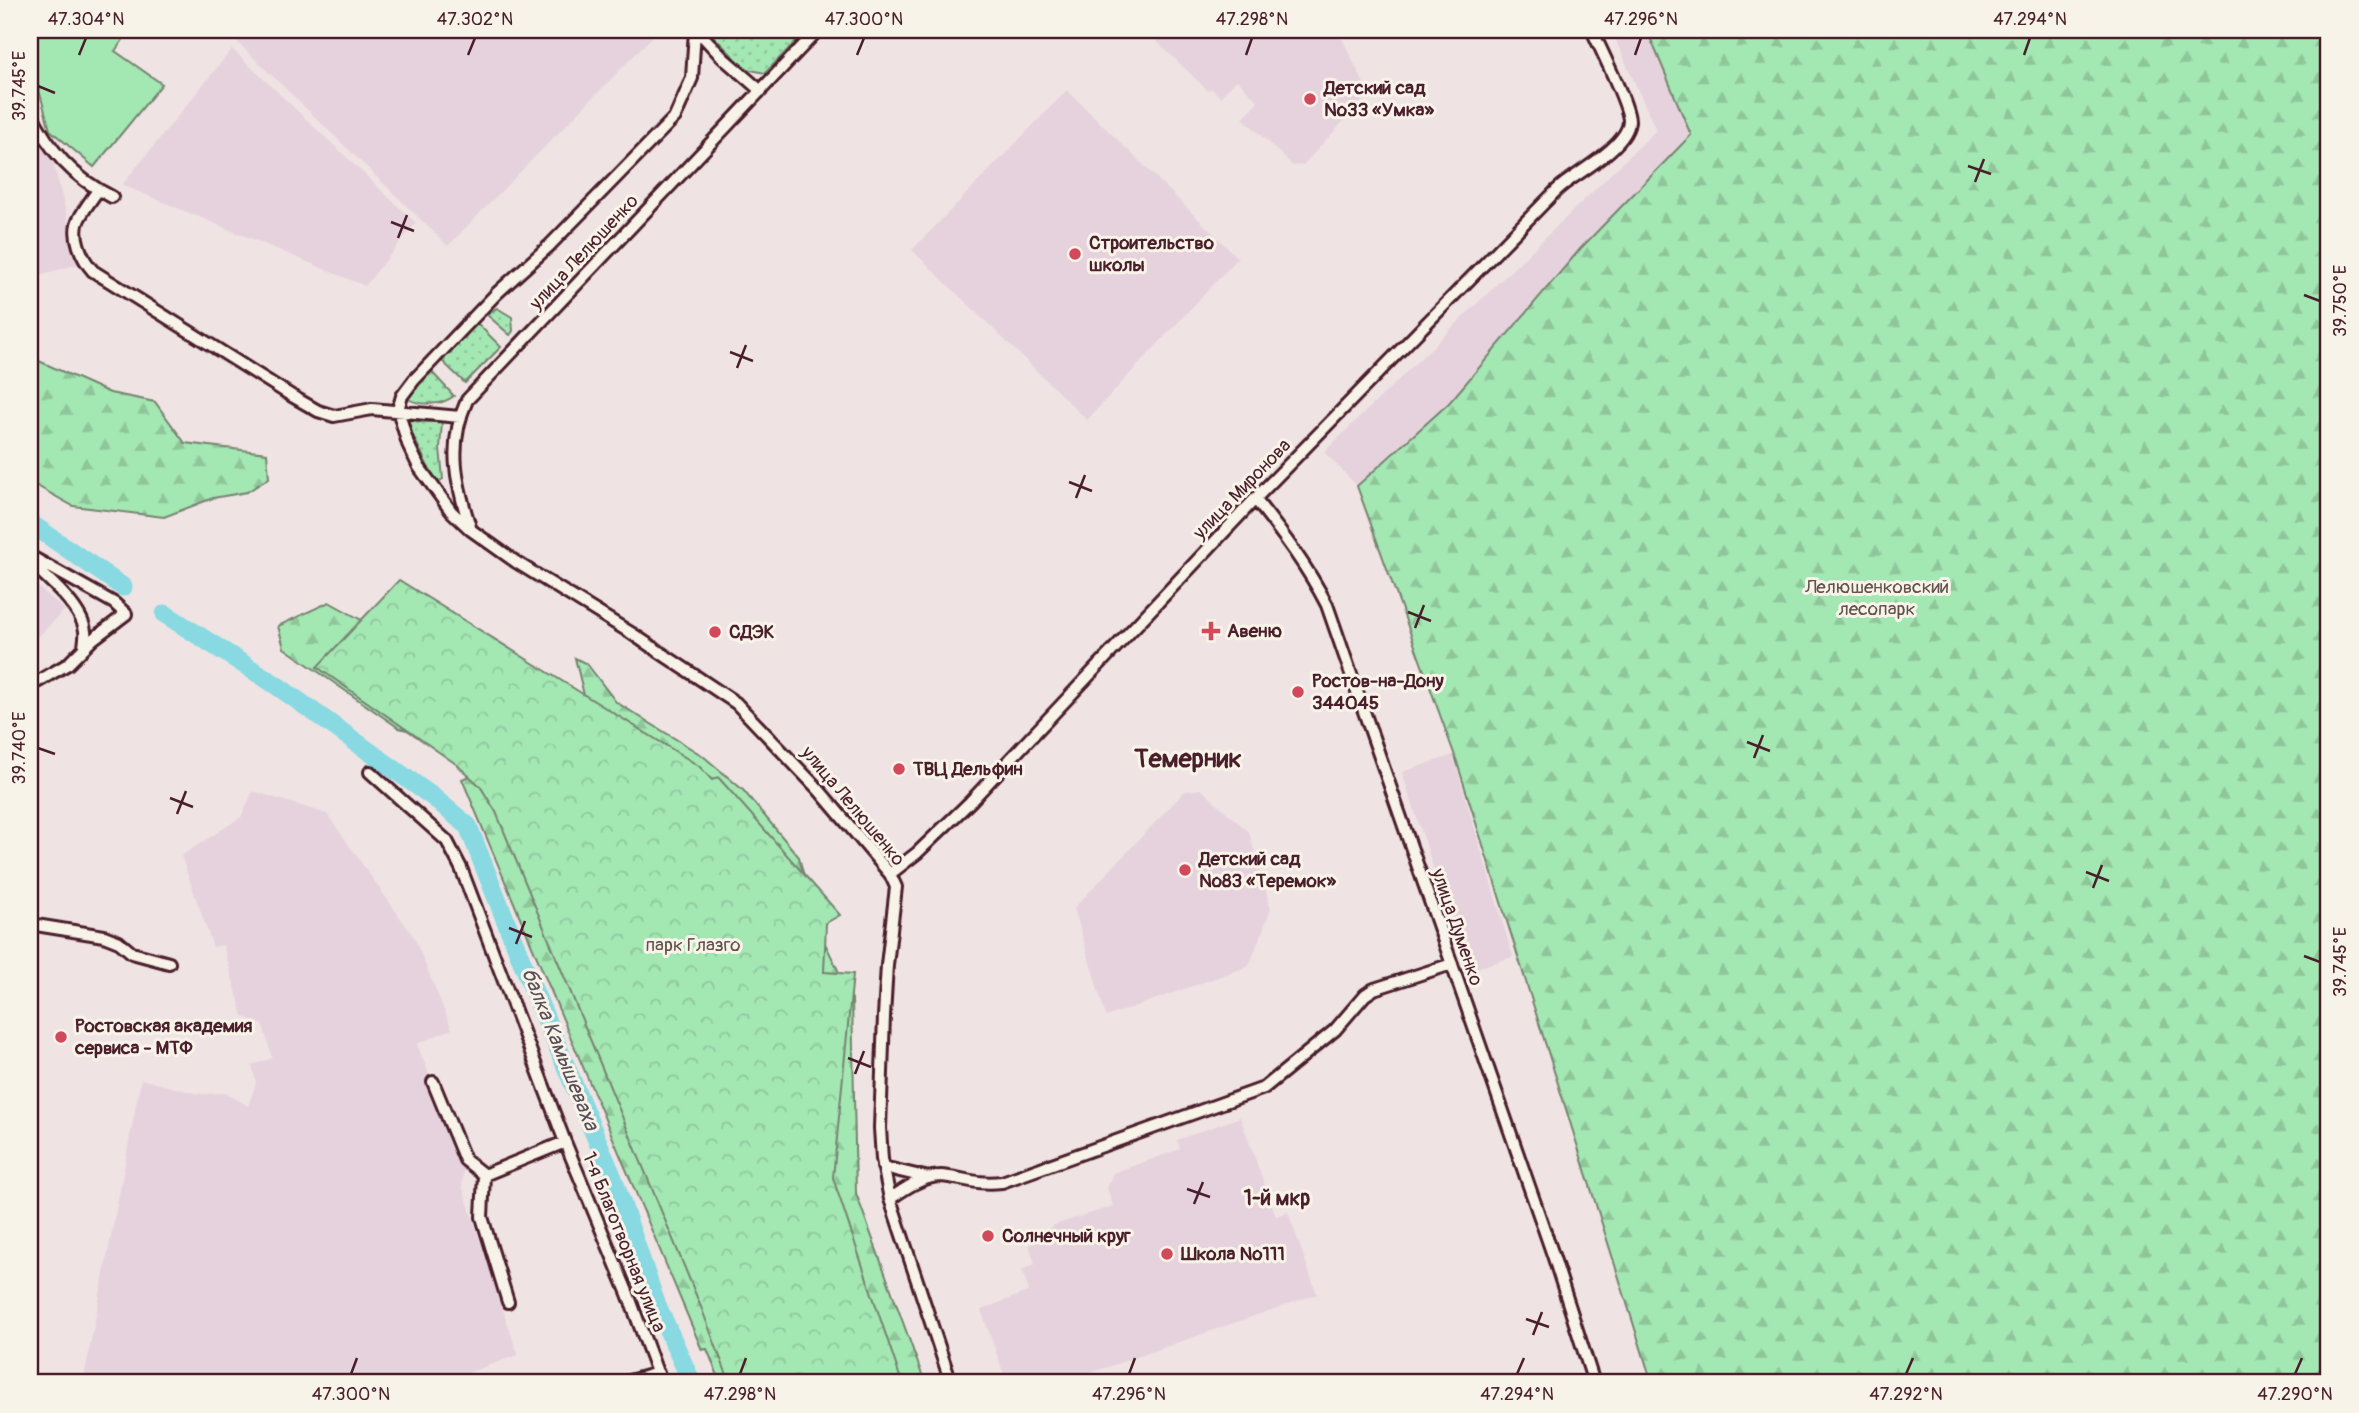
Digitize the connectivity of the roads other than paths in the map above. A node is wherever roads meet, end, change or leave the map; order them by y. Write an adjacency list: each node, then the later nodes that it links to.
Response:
1 (696, 30): 4 (street); 8 (street, улица Лелюшенко)
2 (818, 30): 4 (street, улица Лелюшенко)
3 (1592, 30): 10 (street, улица Миронова)
4 (761, 91): 9 (street, улица Лелюшенко)
5 (30, 111): 6 (street)
6 (98, 190): 7 (street); 8 (street)
7 (113, 197)
8 (398, 410): 9 (street); 11 (street, улица Лелюшенко)
9 (460, 417): 11 (street, улица Лелюшенко)
10 (1255, 499): 17 (street, улица Миронова); 20 (street, улица Думенко)
11 (471, 530): 17 (street, улица Лелюшенко)
12 (30, 556): 14 (street)
13 (30, 562): 14 (street)
14 (84, 648): 15 (street)
15 (30, 686)
16 (370, 772): 22 (street, 1-я Благотворная улица)
17 (890, 874): 23 (street, улица Лелюшенко)
18 (30, 923): 19 (street)
19 (169, 962)
20 (1452, 964): 25 (street); 31 (street, улица Думенко)
21 (433, 1082): 24 (street)
22 (565, 1142): 24 (street); 28 (street, 1-я Благотворная улица)
23 (883, 1167): 25 (street); 26 (street, улица Лелюшенко)
24 (484, 1175): 27 (street)
25 (929, 1178): 26 (street)
26 (890, 1199): 30 (street, улица Лелюшенко)
27 (508, 1302)
28 (659, 1378): 29 (street)
29 (622, 1383)
30 (951, 1383)
31 (1594, 1383)

